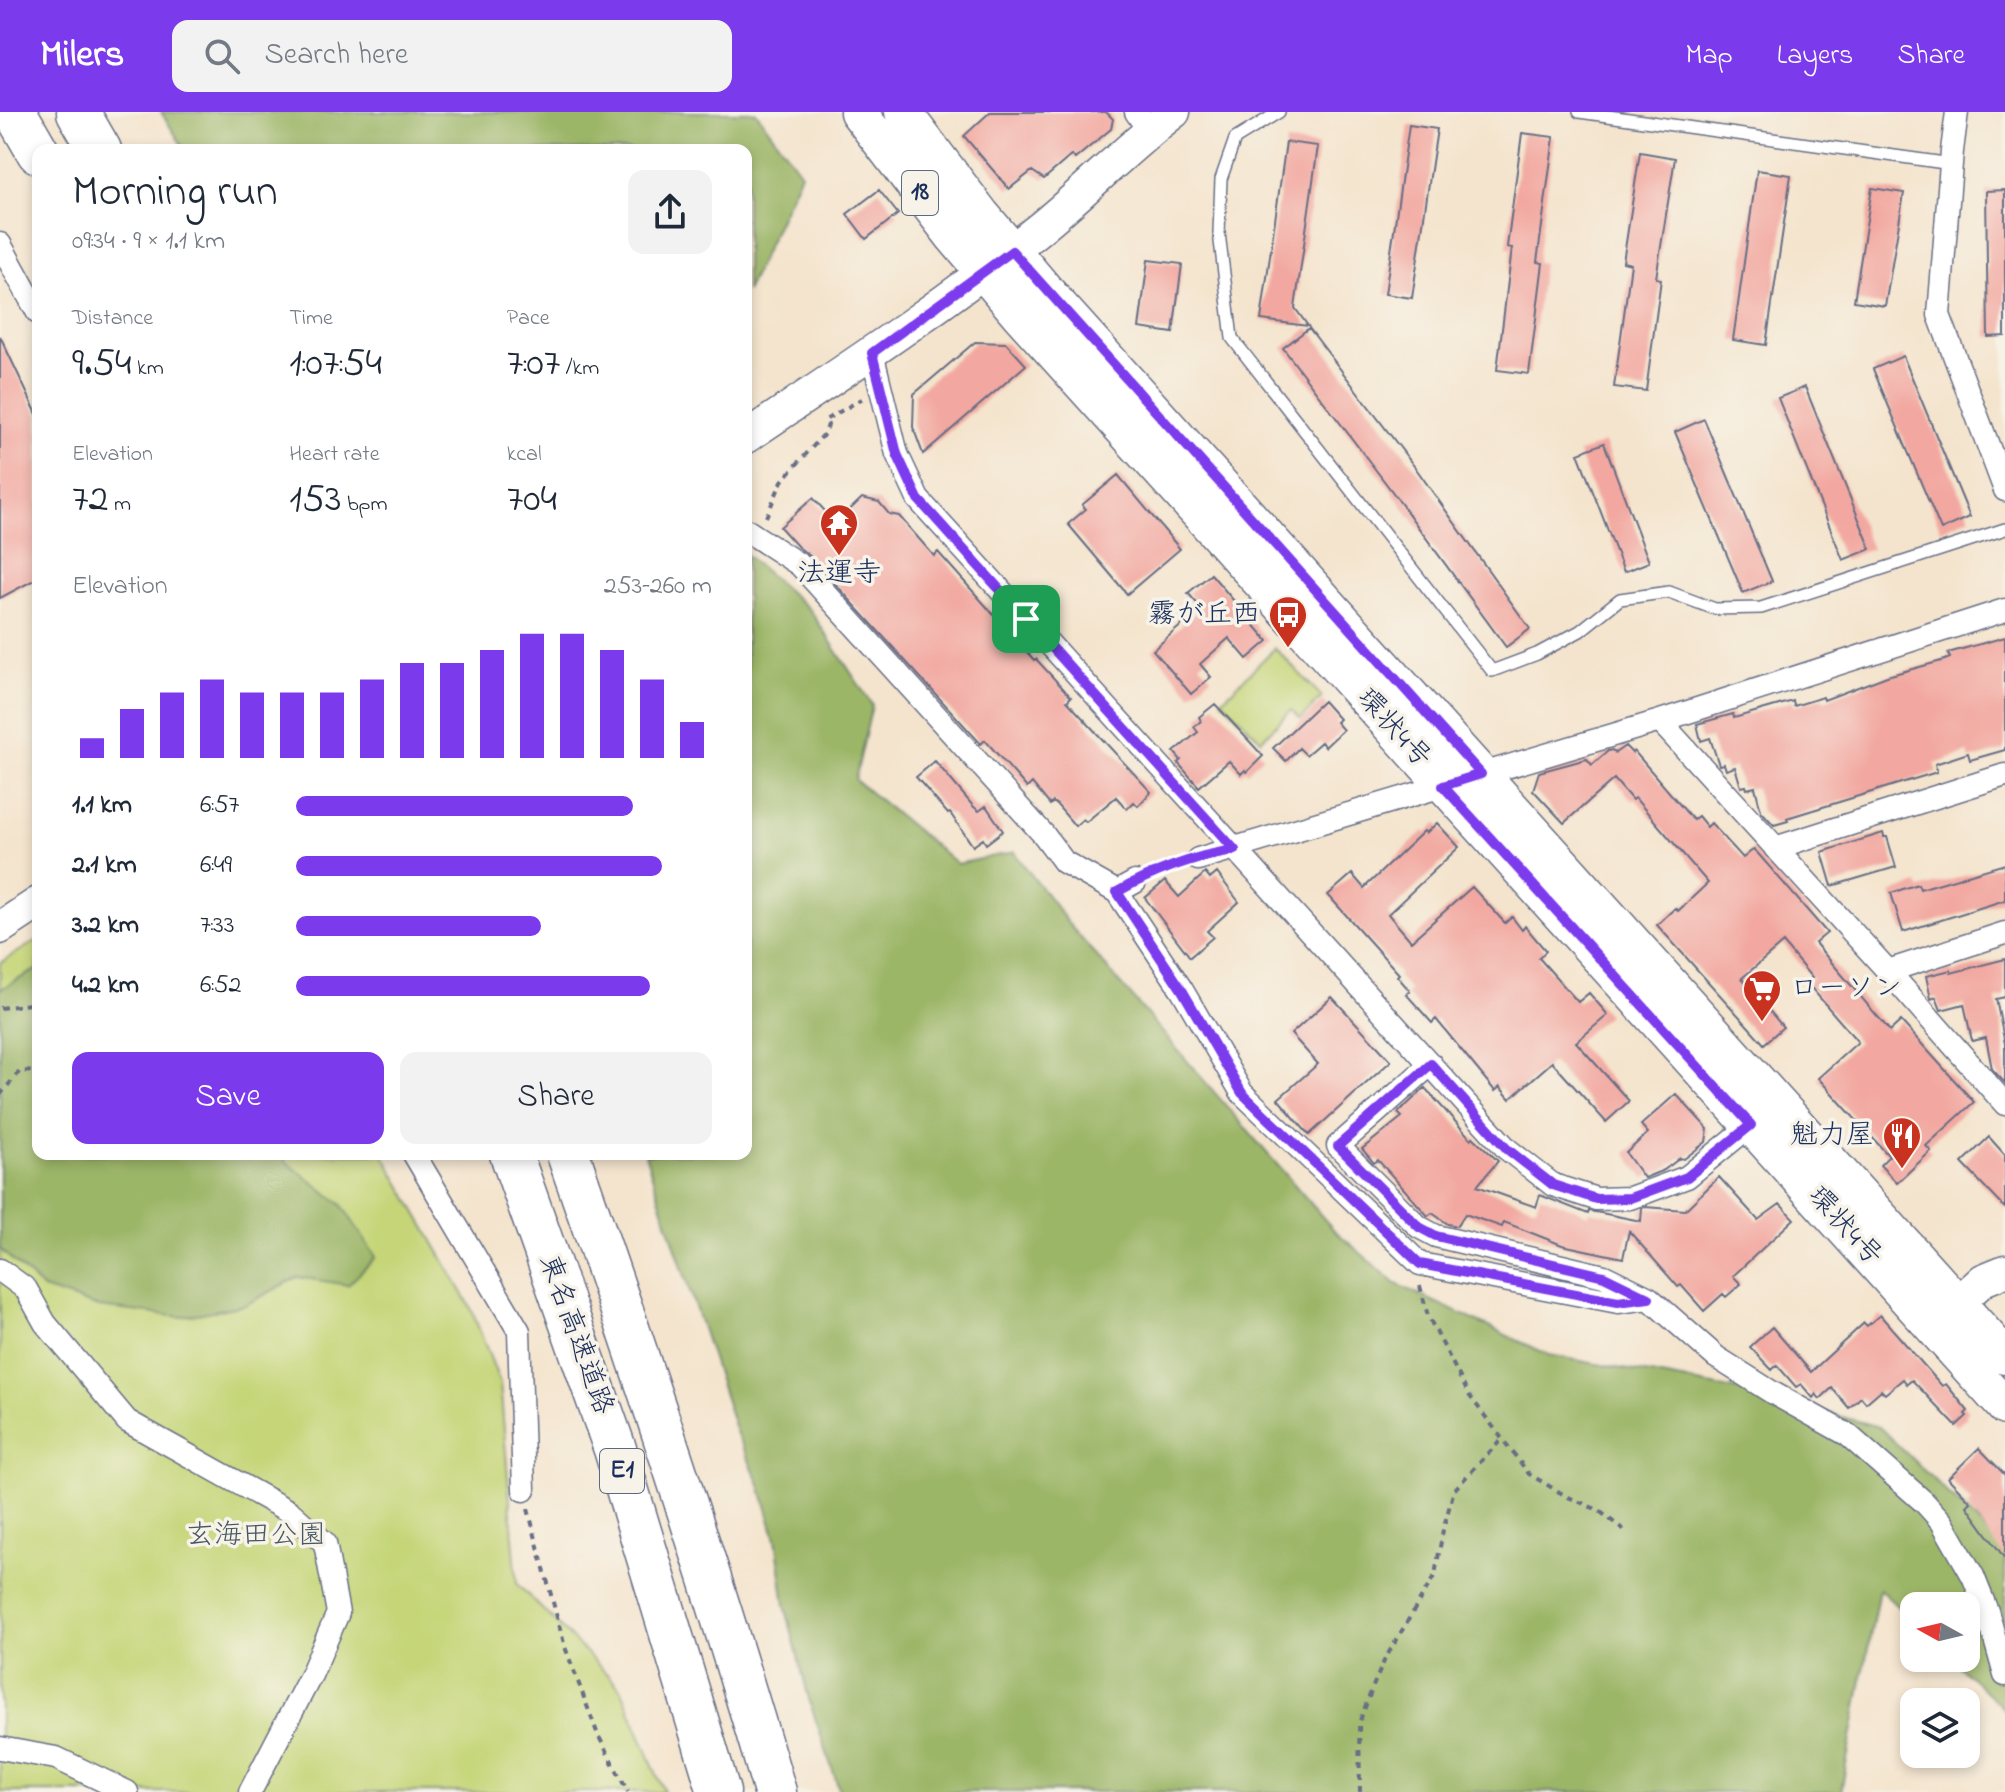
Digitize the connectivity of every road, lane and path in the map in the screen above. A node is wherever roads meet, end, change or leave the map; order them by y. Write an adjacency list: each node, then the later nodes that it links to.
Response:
1 (15, 112): 9 (highway)
2 (78, 112): 10 (highway)
3 (858, 112): 14 (main road, 環状4号 / 18)
4 (903, 112): 13 (main road, 環状4号 / 18)
5 (1279, 112): 21 (lane)
6 (1579, 112): 11 (lane)
7 (1957, 112): 11 (street)
8 (1153, 118): 13 (street)
9 (33, 144)
10 (97, 144)
11 (1952, 164): 19 (street)
12 (0, 244): 15 (street)
13 (1012, 251): 14 (street); 24 (main road, 環状4号 / 18)
14 (984, 273): 16 (street); 26 (main road, 環状4号 / 18)
15 (32, 302)
16 (872, 353): 17 (street); 18 (street)
17 (881, 388): 20 (path); 28 (street)
18 (752, 433)
19 (2005, 490)
20 (754, 528): 30 (street)
21 (2005, 529)
22 (2005, 610): 23 (street)
23 (1660, 721): 24 (street); 27 (street)
24 (1481, 774): 26 (street); 49 (main road, 環状4号 / 18)
25 (2005, 775): 27 (street)
26 (1443, 786): 28 (street); 41 (main road, 環状4号 / 18)
27 (1775, 848): 34 (street)
28 (1235, 850): 29 (street); 37 (street)
29 (1198, 859): 30 (path)
30 (1126, 887): 45 (street)
31 (32, 907): 32 (street)
32 (0, 928)
33 (2005, 933): 34 (street)
34 (1888, 971): 40 (street)
35 (31, 1003): 36 (path)
36 (0, 1008)
37 (1431, 1064): 41 (street); 48 (street)
38 (32, 1072): 39 (path)
39 (0, 1095)
40 (2003, 1098)
41 (1751, 1125): 49 (main road, 環状4号 / 18)
42 (418, 1160): 53 (street)
43 (513, 1160): 60 (highway, 東名高速道路 / E1)
44 (570, 1160): 61 (highway, 東名高速道路 / E1)
45 (1420, 1264): 48 (street); 52 (path)
46 (0, 1270): 58 (street)
47 (2005, 1271): 49 (street)
48 (1649, 1298): 55 (street)
49 (1945, 1314): 50 (main road, 環状4号 / 18); 51 (main road, 環状4号 / 18)
50 (2005, 1356)
51 (2005, 1407)
52 (1502, 1439): 54 (path); 62 (path)
53 (524, 1490): 59 (path)
54 (1625, 1531)
55 (2005, 1675)
56 (0, 1748): 57 (street)
57 (127, 1792)
58 (250, 1792)
59 (628, 1792)
60 (719, 1792)
61 (775, 1792)
62 (1360, 1792)

